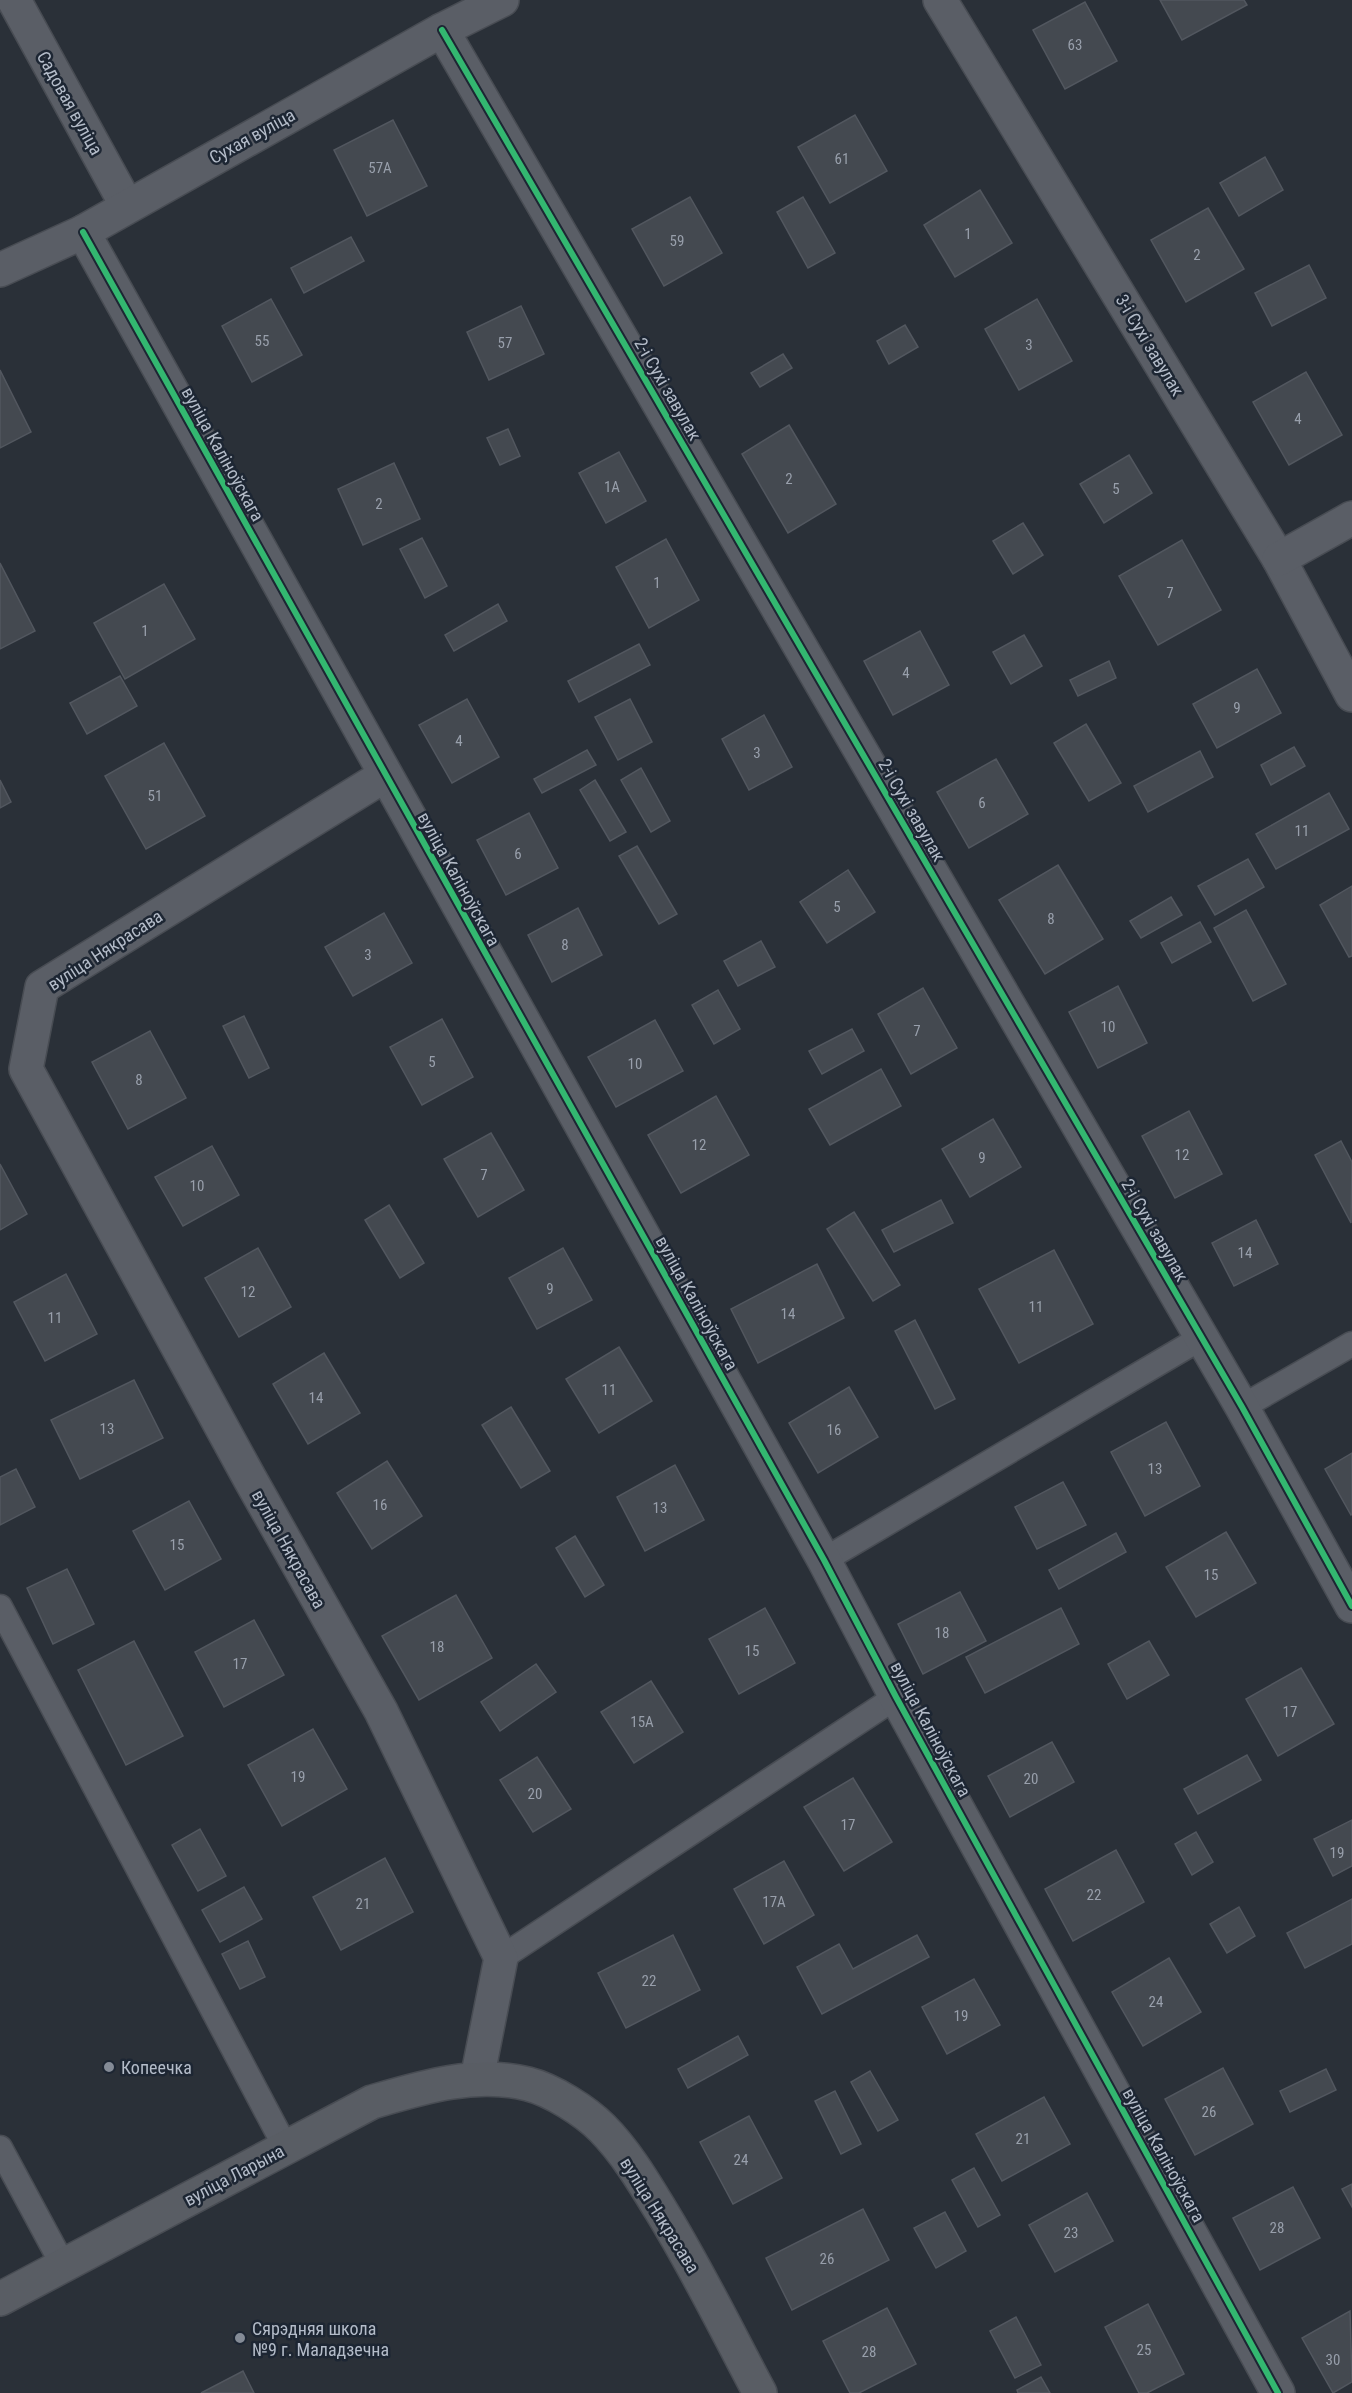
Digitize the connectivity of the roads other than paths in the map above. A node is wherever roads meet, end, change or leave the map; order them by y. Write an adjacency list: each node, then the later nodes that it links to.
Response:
1 (14, 0): 5 (street, Садовая вуліца)
2 (502, 0): 4 (street, Сухая вуліца)
3 (940, 0): 9 (street, 3-і Сухі завулак)
4 (442, 30): 5 (street, Сухая вуліца); 12 (street, 2-і Сухі завулак)
5 (127, 206): 6 (street, Сухая вуліца)
6 (83, 232): 7 (street, Сухая вуліца); 11 (street, вуліца Каліноўскага)
7 (0, 270)
8 (1352, 518): 9 (street)
9 (1279, 559): 10 (street, 3-і Сухі завулак)
10 (1352, 695)
11 (384, 776): 15 (street, вуліца Каліноўскага); 19 (street, вуліца Някрасава)
12 (1201, 1338): 14 (street, 2-і Сухі завулак); 15 (lane)
13 (1352, 1344): 14 (lane)
14 (1242, 1407): 16 (street, 2-і Сухі завулак)
15 (824, 1560): 18 (street, вуліца Каліноўскага)
16 (1352, 1606)
17 (0, 1607): 22 (lane)
18 (896, 1697): 19 (lane); 26 (street, вуліца Каліноўскага)
19 (501, 1958): 20 (street)
20 (477, 2079): 22 (street, вуліца Ларына); 25 (street, вуліца Някрасава)
21 (0, 2148): 23 (lane)
22 (286, 2148): 23 (street, вуліца Ларына)
23 (63, 2265): 24 (street, вуліца Ларына)
24 (0, 2299)
25 (760, 2393)
26 (1278, 2393)

